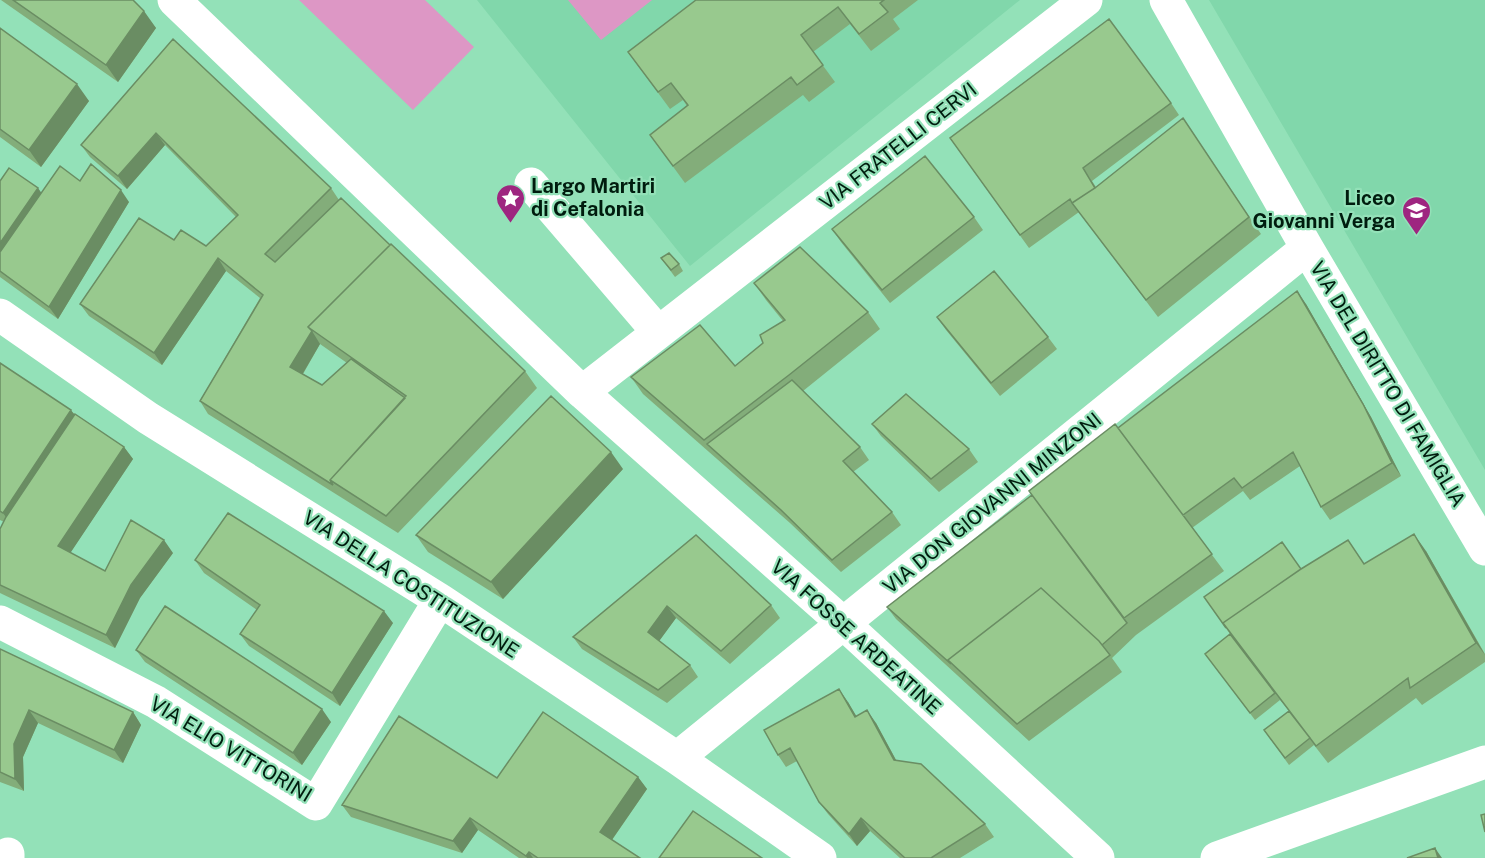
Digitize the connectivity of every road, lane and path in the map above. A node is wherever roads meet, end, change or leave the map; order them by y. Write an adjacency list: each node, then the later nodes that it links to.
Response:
1 (174, 0): 8 (street, VIA FOSSE ARDEATINE)
2 (1086, 0): 7 (street, VIA FRATELLI CERVI)
3 (1166, 0): 5 (street, VIA DEL DIRITTO DI FAMIGLIA)
4 (531, 184): 7 (street)
5 (1307, 248): 9 (street, VIA DEL DIRITTO DI FAMIGLIA); 12 (street, VIA DON GIOVANNI MINZONI)
6 (0, 315): 10 (street, VIA DELLA COSTITUZIONE)
7 (658, 332): 8 (street, VIA FRATELLI CERVI)
8 (582, 392): 12 (street, VIA FOSSE ARDEATINE)
9 (1485, 549)
10 (440, 600): 11 (street, VIA ELIO VITTORINI); 13 (street, VIA DELLA COSTITUZIONE)
11 (0, 622)
12 (844, 624): 13 (street, VIA DON GIOVANNI MINZONI); 15 (street, VIA FOSSE ARDEATINE)
13 (677, 758): 16 (street, VIA DELLA COSTITUZIONE)
14 (1485, 762): 17 (street)
15 (1095, 857)
16 (820, 858)
17 (1217, 858)

